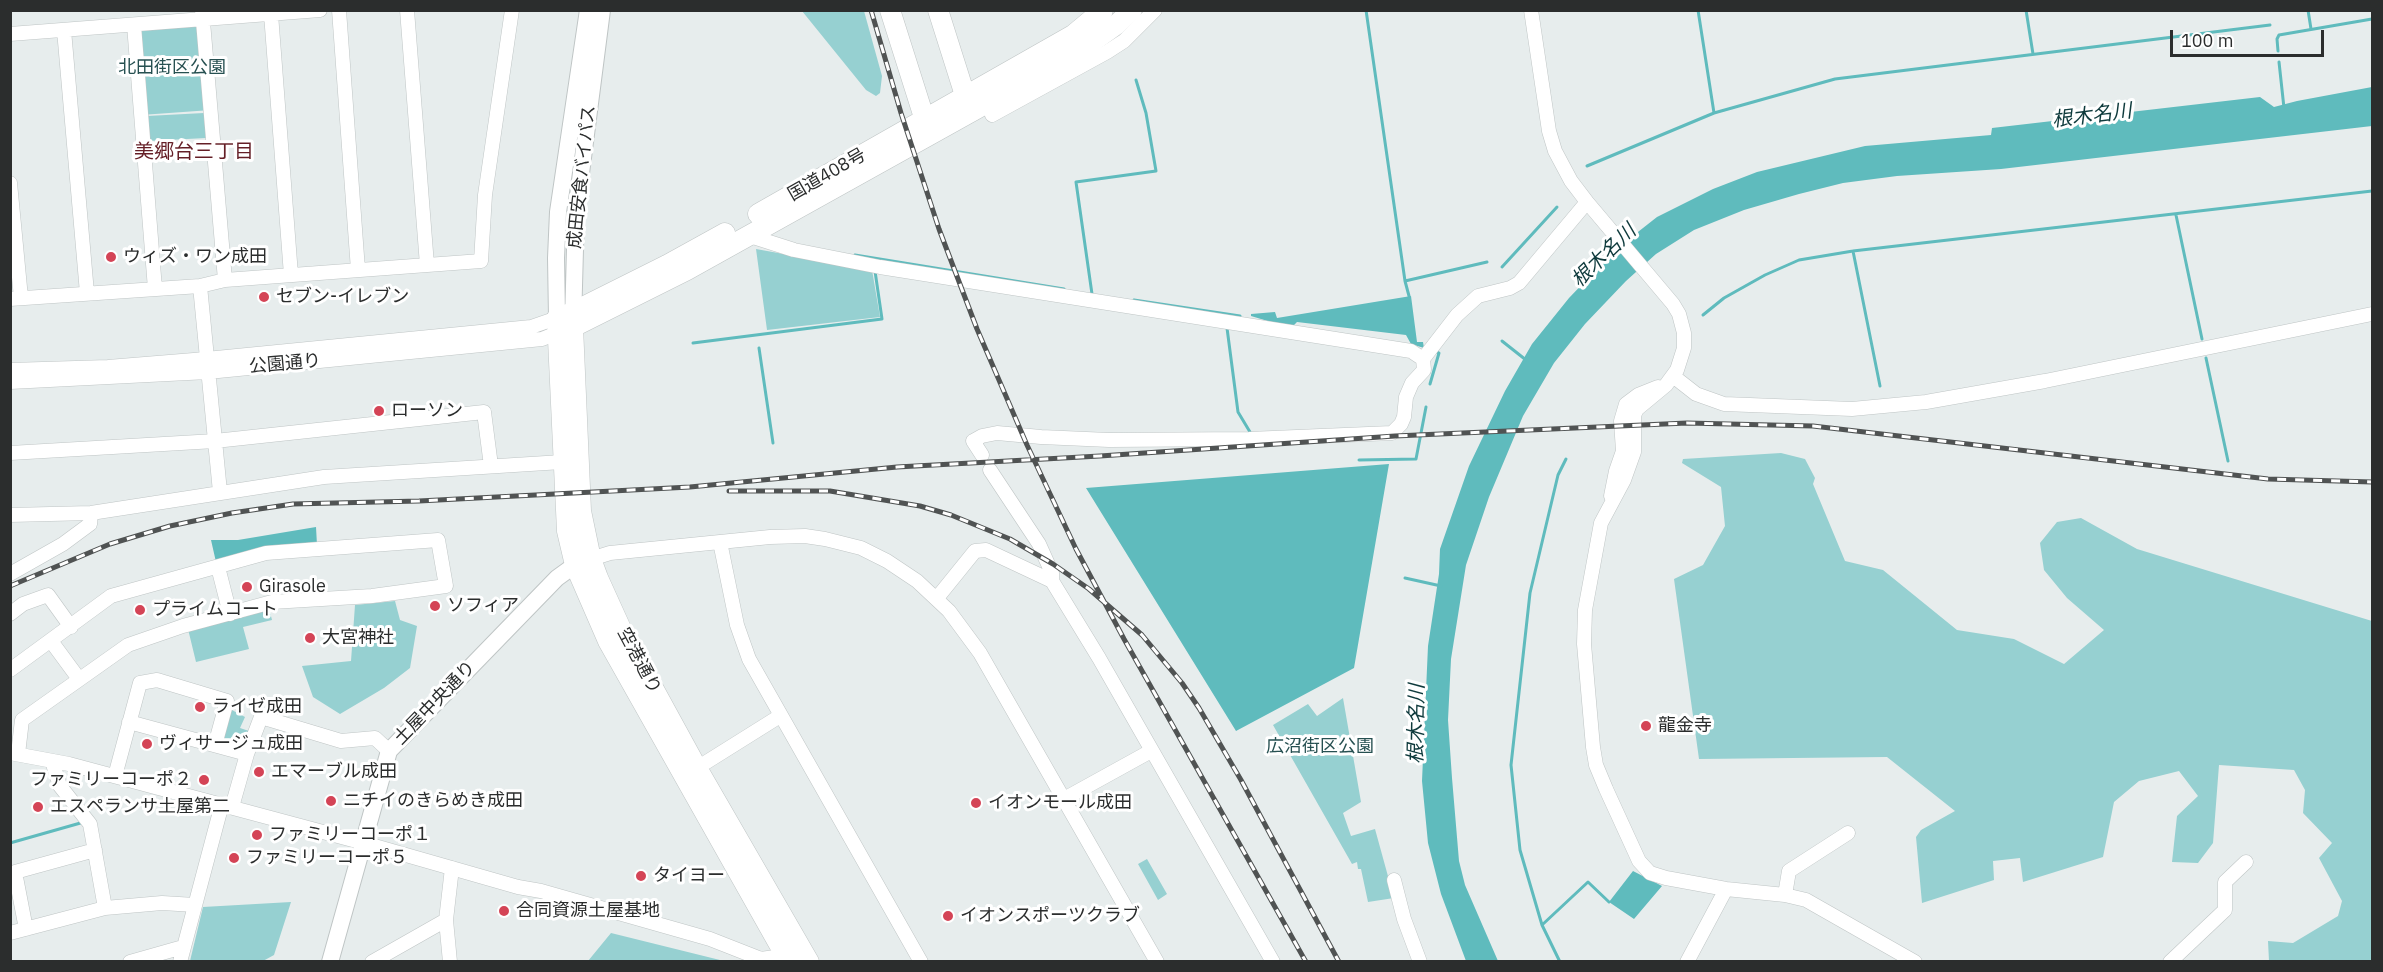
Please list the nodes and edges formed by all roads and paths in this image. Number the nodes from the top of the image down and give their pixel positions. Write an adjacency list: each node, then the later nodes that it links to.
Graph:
1 (320, 10): 13 (street)
2 (339, 10): 25 (street)
3 (407, 10): 24 (street)
4 (512, 10): 24 (street)
5 (588, 10): 33 (main road, 成田安食バイパス)
6 (602, 10): 33 (main road, 成田安食バイパス)
7 (890, 10): 20 (highway)
8 (938, 10): 18 (highway)
9 (1103, 10): 18 (highway, 国道408号)
10 (1132, 10): 18 (highway, 国道408号)
11 (1155, 10): 19 (street)
12 (1531, 10): 22 (street)
13 (271, 14): 14 (street); 26 (street)
14 (203, 15): 15 (street); 27 (street)
15 (134, 25): 16 (street); 29 (street)
16 (64, 30): 17 (street); 30 (street)
17 (10, 34)
18 (968, 105): 20 (highway, 国道408号)
19 (992, 115)
20 (927, 128): 23 (highway, 国道408号); 33 (highway, 国道408号)
21 (10, 183): 31 (street)
22 (1587, 202): 34 (street); 37 (street)
23 (747, 235): 33 (highway, 国道408号); 34 (street)
24 (427, 265): 25 (street)
25 (358, 270): 26 (street)
26 (291, 275): 27 (street)
27 (225, 280): 28 (street)
28 (200, 286): 29 (street); 35 (street)
29 (154, 289): 30 (street)
30 (87, 293): 31 (street)
31 (16, 298)
32 (2373, 314): 37 (street)
33 (565, 323): 35 (street, 公園通り); 42 (highway, 空港通り); 49 (highway, 空港通り)
34 (1429, 351): 41 (street)
35 (207, 366): 36 (street, 公園通り); 38 (street, 公園通り); 39 (street)
36 (10, 370)
37 (1669, 380): 78 (street)
38 (10, 382)
39 (215, 441): 40 (street); 43 (street); 45 (street)
40 (10, 453)
41 (982, 455)
42 (562, 462): 43 (street); 49 (highway, 空港通り)
43 (491, 466): 45 (street)
44 (990, 470): 52 (street)
45 (220, 492): 46 (street)
46 (92, 513): 47 (street); 51 (street)
47 (10, 515)
48 (720, 542): 49 (street); 53 (street); 60 (street)
49 (583, 562): 63 (main road, 土屋中央通り); 68 (highway, 空港通り); 86 (highway, 空港通り)
50 (218, 567): 55 (street); 55 (street); 56 (street)
51 (10, 574)
52 (1052, 581): 53 (street); 64 (street)
53 (937, 598): 70 (street)
54 (10, 614): 56 (street)
55 (230, 614): 59 (street)
56 (71, 627): 57 (street)
57 (51, 641): 58 (street); 59 (street)
58 (10, 669)
59 (79, 679): 65 (street)
60 (780, 716): 68 (street); 92 (street)
61 (129, 722): 62 (street); 62 (street); 69 (street)
62 (215, 744): 66 (street)
63 (389, 751): 66 (street); 73 (main road, 土屋中央通り)
64 (1151, 751): 70 (street); 94 (street)
65 (14, 754): 67 (street)
66 (247, 754): 71 (street)
67 (51, 761): 69 (street); 74 (street)
68 (698, 768): 86 (highway, 空港通り)
69 (115, 776): 71 (street)
70 (1064, 799): 93 (street)
71 (227, 806): 73 (street); 80 (street)
72 (1848, 833): 79 (street)
73 (364, 843): 76 (street); 89 (main road, 土屋中央通り)
74 (95, 850): 81 (street); 83 (street)
75 (2246, 862): 98 (street)
76 (452, 868): 82 (street); 86 (street)
77 (1394, 880): 95 (street)
78 (1726, 889): 79 (street); 96 (street)
79 (1785, 896): 97 (street)
80 (195, 905): 81 (street); 85 (street)
81 (105, 908): 83 (street)
82 (446, 920): 90 (street); 91 (street)
83 (26, 929): 84 (street)
84 (10, 933)
85 (183, 947): 87 (street); 88 (street)
86 (795, 955)
87 (130, 962)
88 (180, 962)
89 (330, 962)
90 (372, 962)
91 (450, 962)
92 (921, 962)
93 (1157, 962)
94 (1274, 962)
95 (1420, 962)
96 (1687, 962)
97 (1915, 962)
98 (2170, 962)

